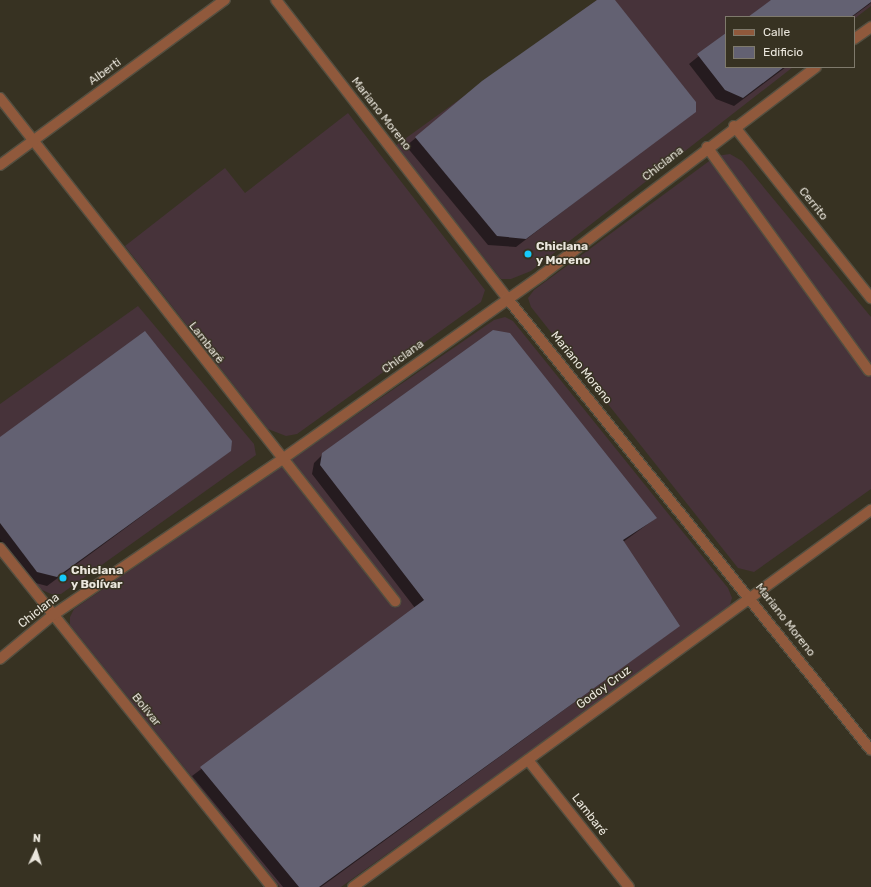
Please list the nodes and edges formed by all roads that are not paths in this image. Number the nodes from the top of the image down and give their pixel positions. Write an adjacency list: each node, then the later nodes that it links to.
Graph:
1 (225, 0): 8 (street, Alberti)
2 (276, 0): 11 (street, Mariano Moreno)
3 (871, 27): 4 (street)
4 (855, 38)
5 (815, 68): 7 (street, Chiclana)
6 (0, 98): 8 (street, Lambaré)
7 (734, 126): 9 (street, Chiclana); 12 (street, Cerrito)
8 (33, 141): 10 (street, Alberti); 14 (street, Lambaré)
9 (707, 147): 11 (street, Chiclana); 13 (street)
10 (0, 165)
11 (508, 298): 14 (street, Chiclana); 17 (street, Mariano Moreno)
12 (871, 298)
13 (869, 371)
14 (281, 460): 18 (street, Lambaré); 19 (street, Chiclana)
15 (871, 510): 17 (street, Godoy Cruz)
16 (0, 548): 19 (street, Bolívar)
17 (751, 598): 21 (street, Mariano Moreno); 22 (street, Godoy Cruz)
18 (394, 601)
19 (53, 616): 20 (street, Chiclana); 23 (street, Bolívar)
20 (0, 659)
21 (871, 750)
22 (528, 760): 24 (street, Godoy Cruz); 25 (street, Lambaré)
23 (272, 887)
24 (353, 887)
25 (629, 887)

